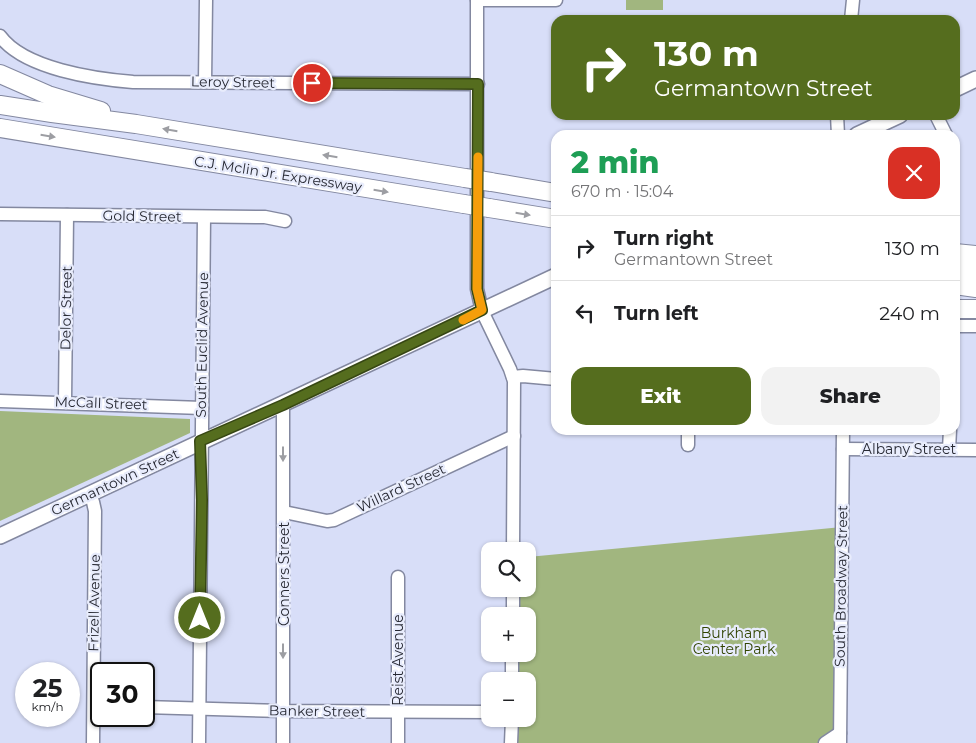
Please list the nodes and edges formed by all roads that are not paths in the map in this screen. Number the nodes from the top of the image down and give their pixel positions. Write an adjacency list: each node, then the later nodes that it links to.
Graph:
1 (206, 0): 9 (street)
2 (477, 0): 3 (street); 10 (street)
3 (556, 0)
4 (854, 0): 5 (street)
5 (852, 15)
6 (0, 36): 9 (street, Leroy Street)
7 (0, 74): 14 (highway)
8 (976, 79): 11 (main road)
9 (205, 82): 10 (street, Leroy Street)
10 (478, 84): 33 (street)
11 (960, 87)
12 (0, 105): 14 (highway, C.J. Mclin Jr. Expressway)
13 (889, 120): 16 (main road)
14 (136, 124): 17 (highway, C.J. Mclin Jr. Expressway, one-way to 14, bridge)
15 (0, 128): 21 (highway, C.J. Mclin Jr. Expressway, one-way to 21, bridge)
16 (868, 130)
17 (551, 192)
18 (0, 214): 19 (street, Gold Street)
19 (67, 215): 20 (street, Gold Street); 40 (street, Delor Street)
20 (204, 217): 22 (street, Gold Street); 42 (street, South Euclid Avenue)
21 (551, 218)
22 (284, 221)
23 (960, 245): 24 (highway)
24 (976, 245)
25 (960, 253): 26 (highway)
26 (976, 255)
27 (960, 269): 28 (highway)
28 (976, 271)
29 (551, 278): 33 (main road, Germantown Street)
30 (960, 286): 31 (highway)
31 (976, 288)
32 (976, 309): 34 (highway)
33 (482, 310): 37 (street); 41 (main road, Germantown Street)
34 (960, 310)
35 (960, 326): 36 (street)
36 (976, 326)
37 (513, 377): 38 (street); 46 (street)
38 (551, 379)
39 (0, 400): 40 (street, McCall Street)
40 (65, 402): 42 (street, McCall Street)
41 (283, 405): 47 (main road, Germantown Street); 53 (street, Conners Street, one-way to 53)
42 (202, 408): 47 (street, South Euclid Avenue)
43 (688, 435): 48 (street)
44 (843, 435): 49 (street, South Broadway Street)
45 (950, 435): 50 (street)
46 (514, 436): 53 (street, Willard Street); 55 (street)
47 (200, 441): 52 (main road, Germantown Street); 59 (street, South Euclid Avenue)
48 (688, 445)
49 (843, 449): 50 (street, Albany Street); 65 (street, South Broadway Street)
50 (949, 449): 51 (street, Albany Street)
51 (976, 450)
52 (90, 494): 54 (main road, Germantown Street); 57 (street, Frizell Avenue)
53 (284, 512): 60 (street, Conners Street, one-way to 60)
54 (0, 536)
55 (513, 542)
56 (398, 577): 61 (street, Reist Avenue)
57 (96, 662)
58 (155, 707): 59 (street, Banker Street)
59 (200, 709): 60 (street, Banker Street); 67 (street, South Euclid Avenue)
60 (283, 711): 61 (street, Banker Street); 68 (street, Conners Street)
61 (398, 712): 62 (street, Banker Street); 69 (street, Reist Avenue)
62 (481, 712)
63 (95, 727): 66 (street, Frizell Avenue)
64 (512, 727): 70 (street)
65 (840, 738): 71 (street)
66 (93, 743)
67 (199, 743)
68 (283, 743)
69 (398, 743)
70 (512, 743)
71 (825, 743)

